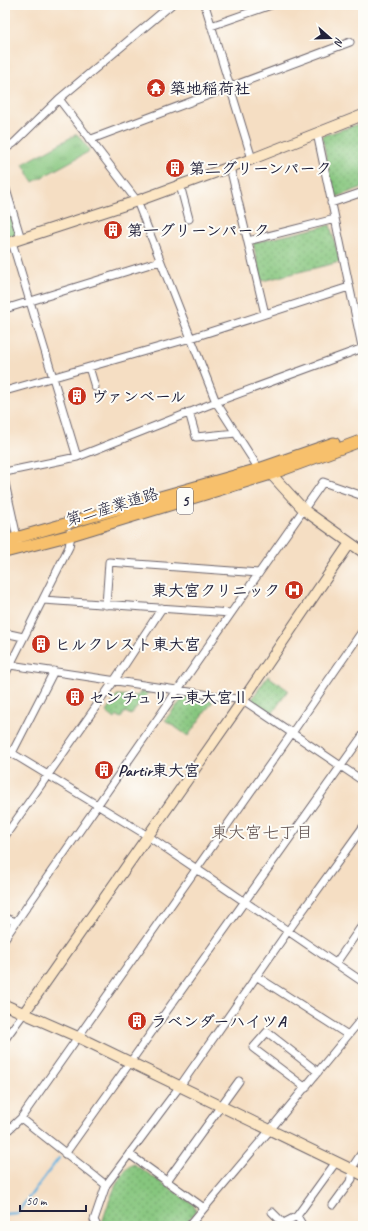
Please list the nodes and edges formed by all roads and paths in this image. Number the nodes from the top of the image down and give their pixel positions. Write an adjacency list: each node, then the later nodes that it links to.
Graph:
1 (171, 5): 7 (street)
2 (205, 5): 4 (street)
3 (271, 5): 4 (street)
4 (211, 26): 6 (street)
5 (350, 42): 6 (street)
6 (230, 86): 10 (street); 12 (street)
7 (59, 99): 10 (street); 11 (street)
8 (363, 115): 9 (street)
9 (316, 133): 12 (street); 18 (street)
10 (89, 140): 17 (street)
11 (5, 149)
12 (252, 159): 13 (street)
13 (230, 167): 15 (street); 21 (street)
14 (5, 186): 22 (street)
15 (180, 186): 17 (street); 19 (street)
16 (363, 192): 18 (street)
17 (137, 201): 22 (street); 23 (street)
18 (331, 204): 20 (street)
19 (189, 219)
20 (335, 219): 21 (street); 24 (street)
21 (248, 241): 27 (street)
22 (13, 242): 25 (street)
23 (160, 261): 25 (street); 28 (street)
24 (349, 287): 27 (street); 29 (street)
25 (30, 301): 26 (street); 31 (street)
26 (5, 309)
27 (265, 314): 28 (street)
28 (191, 338): 30 (street); 34 (street)
29 (363, 349): 34 (street)
30 (89, 367): 31 (street); 32 (street)
31 (52, 378): 33 (street); 39 (street)
32 (95, 387)
33 (5, 391)
34 (216, 402): 35 (street); 37 (street)
35 (189, 412): 37 (street); 39 (street)
36 (363, 432): 40 (main road, 第二産業道路 / 5)
37 (236, 433): 40 (street)
38 (363, 440): 42 (main road, 第二産業道路 / 5)
39 (77, 457): 41 (street)
40 (259, 469): 42 (street); 46 (main road, 第二産業道路 / 5)
41 (5, 472)
42 (271, 474): 45 (street); 47 (main road, 第二産業道路 / 5)
43 (5, 483): 50 (street)
44 (363, 496): 45 (street)
45 (304, 510): 49 (street); 53 (street)
46 (68, 524): 47 (street); 50 (main road, 第二産業道路 / 5)
47 (72, 535): 50 (main road, 第二産業道路 / 5); 54 (street)
48 (5, 541): 50 (main road, 第二産業道路 / 5)
49 (350, 543): 52 (street); 66 (street)
50 (18, 544): 51 (main road, 第二産業道路 / 5)
51 (5, 552)
52 (363, 552)
53 (259, 573): 55 (street); 57 (street)
54 (43, 600): 55 (street); 60 (street)
55 (106, 604): 56 (street)
56 (162, 608): 57 (street); 64 (street)
57 (231, 613): 65 (street)
58 (363, 630): 67 (street)
59 (5, 633): 60 (street)
60 (23, 637): 61 (street)
61 (10, 665): 62 (street); 63 (street)
62 (54, 671): 64 (street); 70 (street)
63 (5, 675)
64 (114, 680): 65 (street); 72 (street)
65 (178, 690): 66 (street); 74 (street)
66 (243, 700): 67 (street); 77 (street)
67 (292, 733): 71 (street); 78 (street)
68 (363, 735): 71 (street)
69 (5, 749): 70 (street)
70 (12, 753): 72 (street)
71 (341, 766): 73 (street); 79 (street)
72 (48, 775): 74 (street); 76 (street)
73 (363, 781)
74 (98, 805): 77 (street); 81 (street)
75 (363, 827): 83 (street)
76 (5, 836)
77 (148, 836): 78 (street); 89 (street)
78 (196, 869): 79 (street); 92 (street)
79 (245, 901): 83 (street); 94 (street)
80 (5, 918): 81 (street)
81 (16, 922): 84 (street)
82 (363, 924): 85 (street)
83 (288, 931): 85 (street); 86 (street)
84 (5, 938)
85 (336, 963): 87 (street)
86 (256, 976): 91 (street); 97 (street)
87 (363, 982)
88 (5, 1005): 89 (street)
89 (24, 1013): 92 (street); 93 (street)
90 (363, 1017): 91 (street)
91 (348, 1035): 95 (street)
92 (78, 1037): 94 (street); 100 (street)
93 (5, 1039)
94 (130, 1062): 97 (street); 104 (street)
95 (318, 1072): 98 (street); 98 (street)
96 (239, 1081): 99 (street)
97 (180, 1086): 99 (street); 105 (street)
98 (306, 1088): 101 (street)
99 (222, 1107): 101 (street); 109 (street)
100 (21, 1118): 102 (street); 104 (street)
101 (270, 1130): 106 (street); 112 (street)
102 (5, 1133)
103 (363, 1151): 107 (street)
104 (65, 1154): 110 (street)
105 (129, 1154): 109 (street); 110 (street)
106 (336, 1162): 107 (street); 114 (street)
107 (351, 1169): 108 (street); 111 (street)
108 (363, 1174)
109 (166, 1182): 112 (street)
110 (106, 1185): 116 (street)
111 (333, 1205)
112 (204, 1208): 117 (street)
113 (272, 1212): 115 (street)
114 (297, 1216): 115 (street); 118 (street)
115 (281, 1225)
116 (97, 1226)
117 (189, 1226)
118 (303, 1226)

